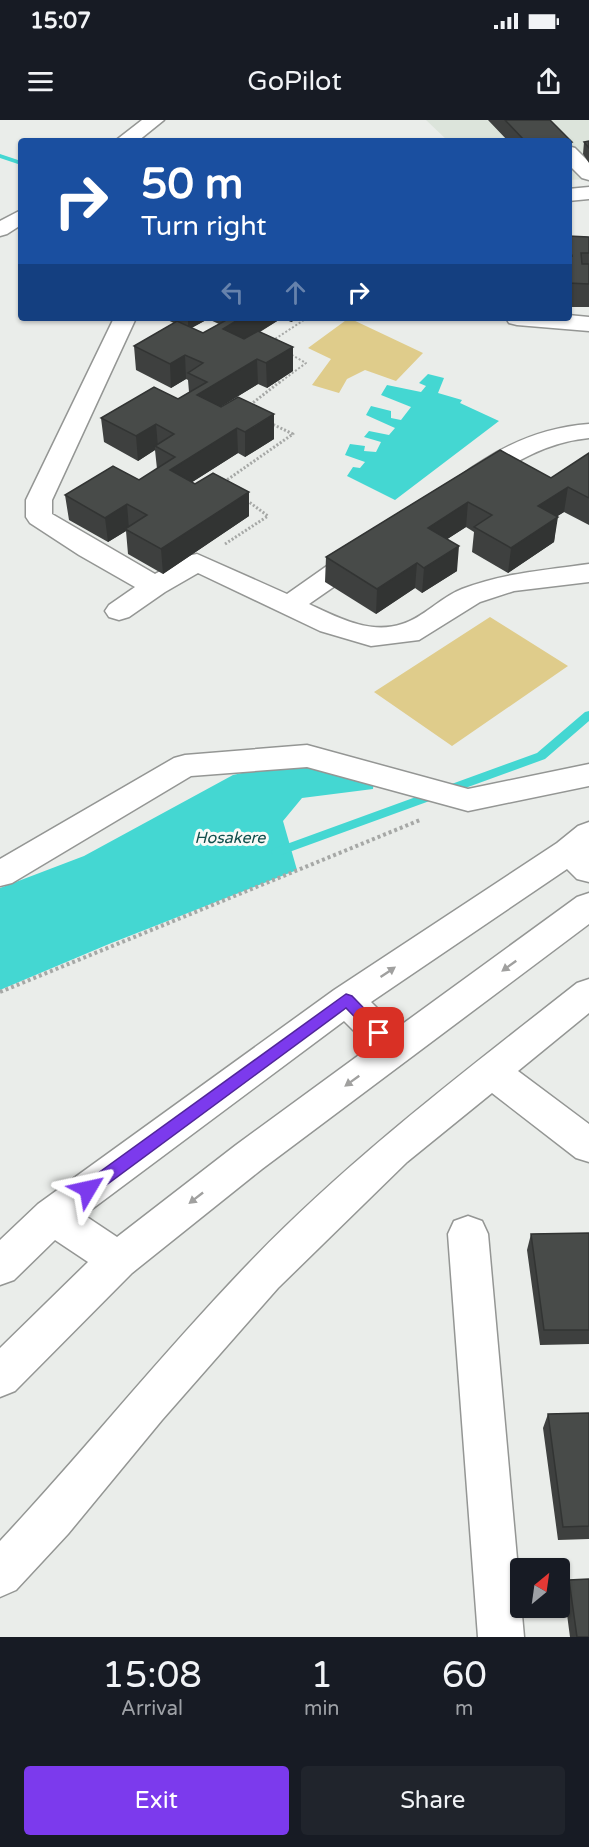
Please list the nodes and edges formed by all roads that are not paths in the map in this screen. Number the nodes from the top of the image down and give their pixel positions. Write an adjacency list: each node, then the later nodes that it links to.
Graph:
1 (154, 120): 2 (street)
2 (129, 138)
3 (572, 156): 4 (street)
4 (589, 174)
5 (589, 193): 6 (street)
6 (572, 195)
7 (589, 211): 8 (street)
8 (572, 212)
9 (18, 218): 10 (street)
10 (0, 230)
11 (124, 321): 18 (street)
12 (554, 321): 13 (street)
13 (589, 324)
14 (589, 431): 15 (street)
15 (455, 492)
16 (376, 545): 19 (street)
17 (589, 573): 19 (street)
18 (155, 586): 19 (street); 20 (street)
19 (289, 605)
20 (119, 611)
21 (589, 776): 23 (street)
22 (582, 852): 26 (street, one-way to 22)
23 (0, 874)
24 (589, 906): 27 (street, one-way to 27)
25 (589, 993): 28 (street)
26 (346, 1000): 27 (street); 30 (street)
27 (396, 1050): 32 (street, one-way to 32)
28 (491, 1071): 29 (street); 35 (street)
29 (589, 1146)
30 (52, 1216): 32 (street); 33 (street)
31 (468, 1234): 36 (street)
32 (117, 1260): 34 (street)
33 (0, 1267)
34 (0, 1377)
35 (0, 1574)
36 (501, 1637)

